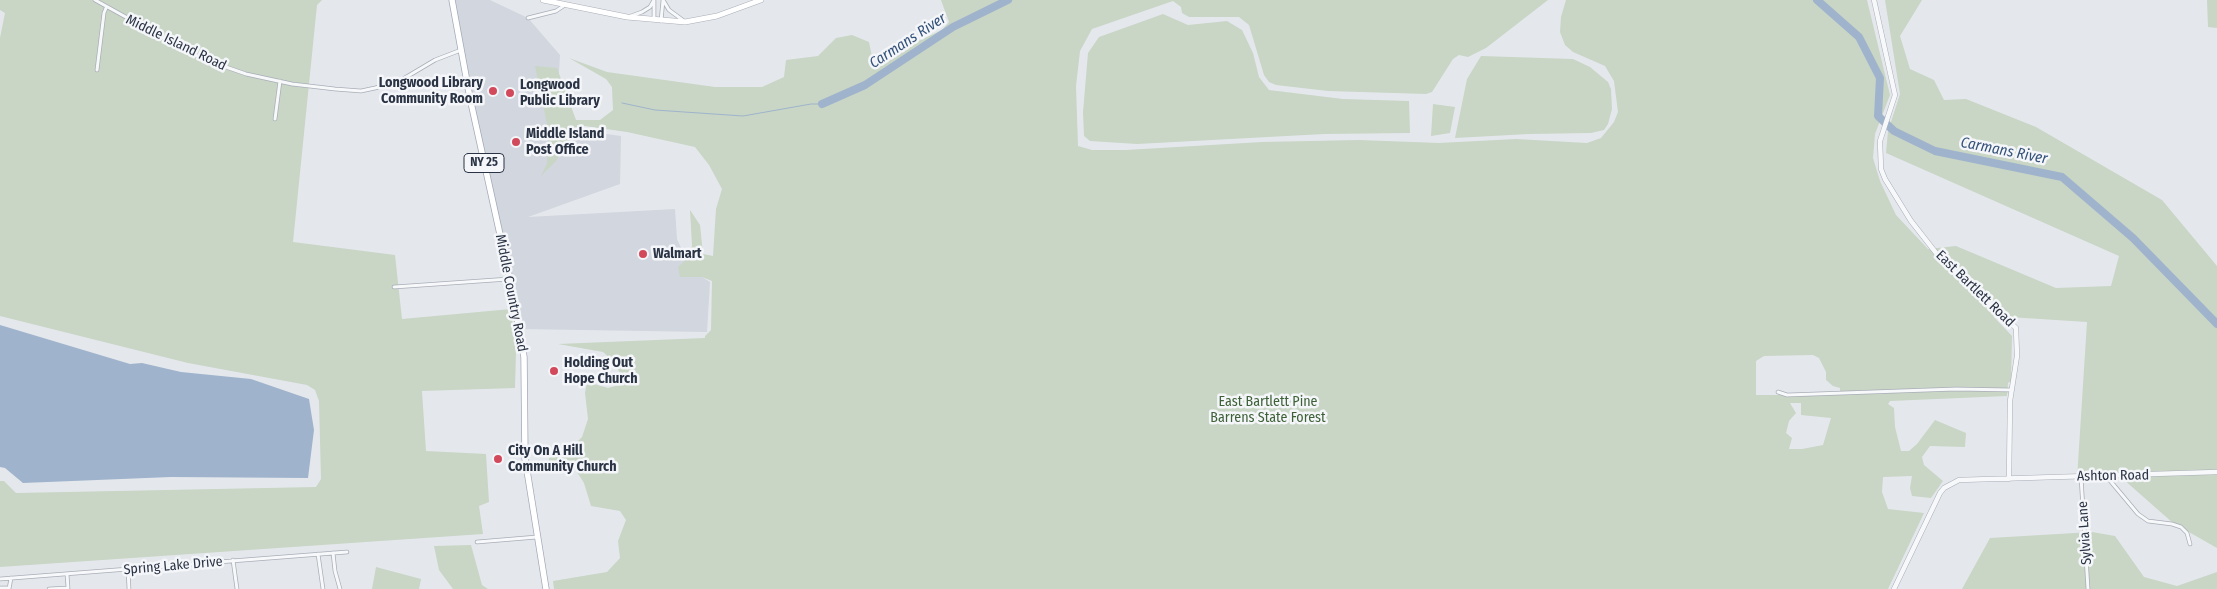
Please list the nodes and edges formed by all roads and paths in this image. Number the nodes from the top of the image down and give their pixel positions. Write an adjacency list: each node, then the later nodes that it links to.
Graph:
1 (95, 0): 9 (street, Middle Island Road)
2 (452, 0): 15 (main road, Middle Country Road / NY 25)
3 (543, 0): 8 (main road)
4 (654, 0): 10 (street); 12 (street)
5 (663, 0): 13 (street); 14 (street)
6 (761, 0): 14 (main road)
7 (1874, 0): 21 (street, East Bartlett Road)
8 (565, 5): 10 (main road); 11 (street)
9 (106, 8): 16 (street); 17 (street, Middle Island Road)
10 (627, 17): 12 (main road)
11 (528, 18)
12 (654, 21): 13 (main road)
13 (661, 22): 14 (main road)
14 (687, 22)
15 (461, 50): 17 (street, Middle Island Road); 19 (main road, Middle Country Road / NY 25)
16 (97, 70)
17 (280, 81): 18 (street)
18 (275, 119)
19 (510, 279): 20 (street); 27 (main road, Middle Country Road / NY 25)
20 (394, 288)
21 (2012, 390): 22 (street); 26 (street, East Bartlett Road)
22 (1778, 392)
23 (2217, 472): 25 (street, Ashton Road)
24 (2081, 477): 25 (street, Ashton Road); 26 (street, Ashton Road); 47 (street, Sylvia Lane)
25 (2107, 477): 29 (street)
26 (2009, 479): 46 (street)
27 (537, 537): 28 (street); 45 (main road, Middle Country Road / NY 25)
28 (477, 542)
29 (2190, 544)
30 (347, 552): 31 (street, Spring Lake Drive)
31 (333, 553): 32 (street, Spring Lake Drive); 44 (street)
32 (318, 554): 33 (street, Spring Lake Drive); 43 (street)
33 (233, 560): 34 (street, Spring Lake Drive); 42 (street)
34 (128, 570): 35 (street, Spring Lake Drive); 41 (street)
35 (67, 574): 36 (street, Spring Lake Drive); 40 (street)
36 (11, 578): 37 (street, Spring Lake Drive); 39 (street)
37 (0, 579)
38 (0, 588): 39 (street)
39 (9, 588)
40 (49, 589)
41 (129, 589)
42 (237, 589)
43 (323, 589)
44 (340, 589)
45 (546, 589)
46 (1894, 589)
47 (2088, 589)

